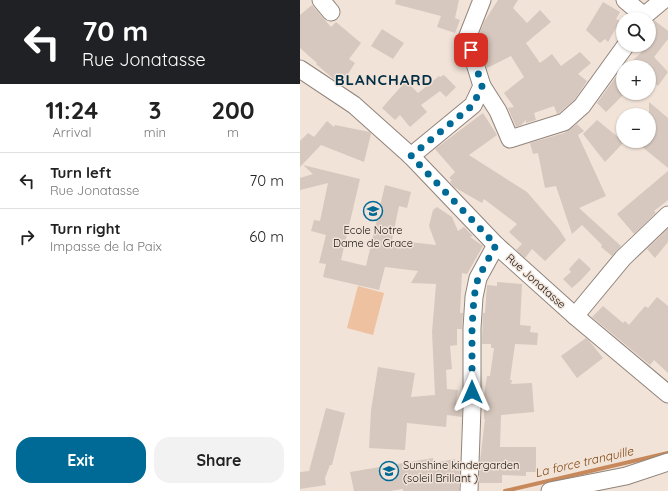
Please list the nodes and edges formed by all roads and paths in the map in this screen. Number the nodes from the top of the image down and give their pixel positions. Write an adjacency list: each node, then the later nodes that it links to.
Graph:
1 (482, 0): 8 (street)
2 (625, 0): 4 (street)
3 (662, 0): 5 (street)
4 (638, 12)
5 (650, 12)
6 (621, 52): 8 (street)
7 (300, 69): 9 (street, Rue Jonatasse)
8 (482, 86): 9 (street)
9 (411, 156): 11 (street, Rue Jonatasse)
10 (668, 215): 12 (street)
11 (496, 245): 12 (street, Rue Jonatasse); 16 (street)
12 (575, 316): 13 (street, Rue Jonatasse)
13 (668, 394)
14 (668, 462): 15 (street)
15 (625, 483): 17 (street)
16 (469, 491)
17 (550, 491)

